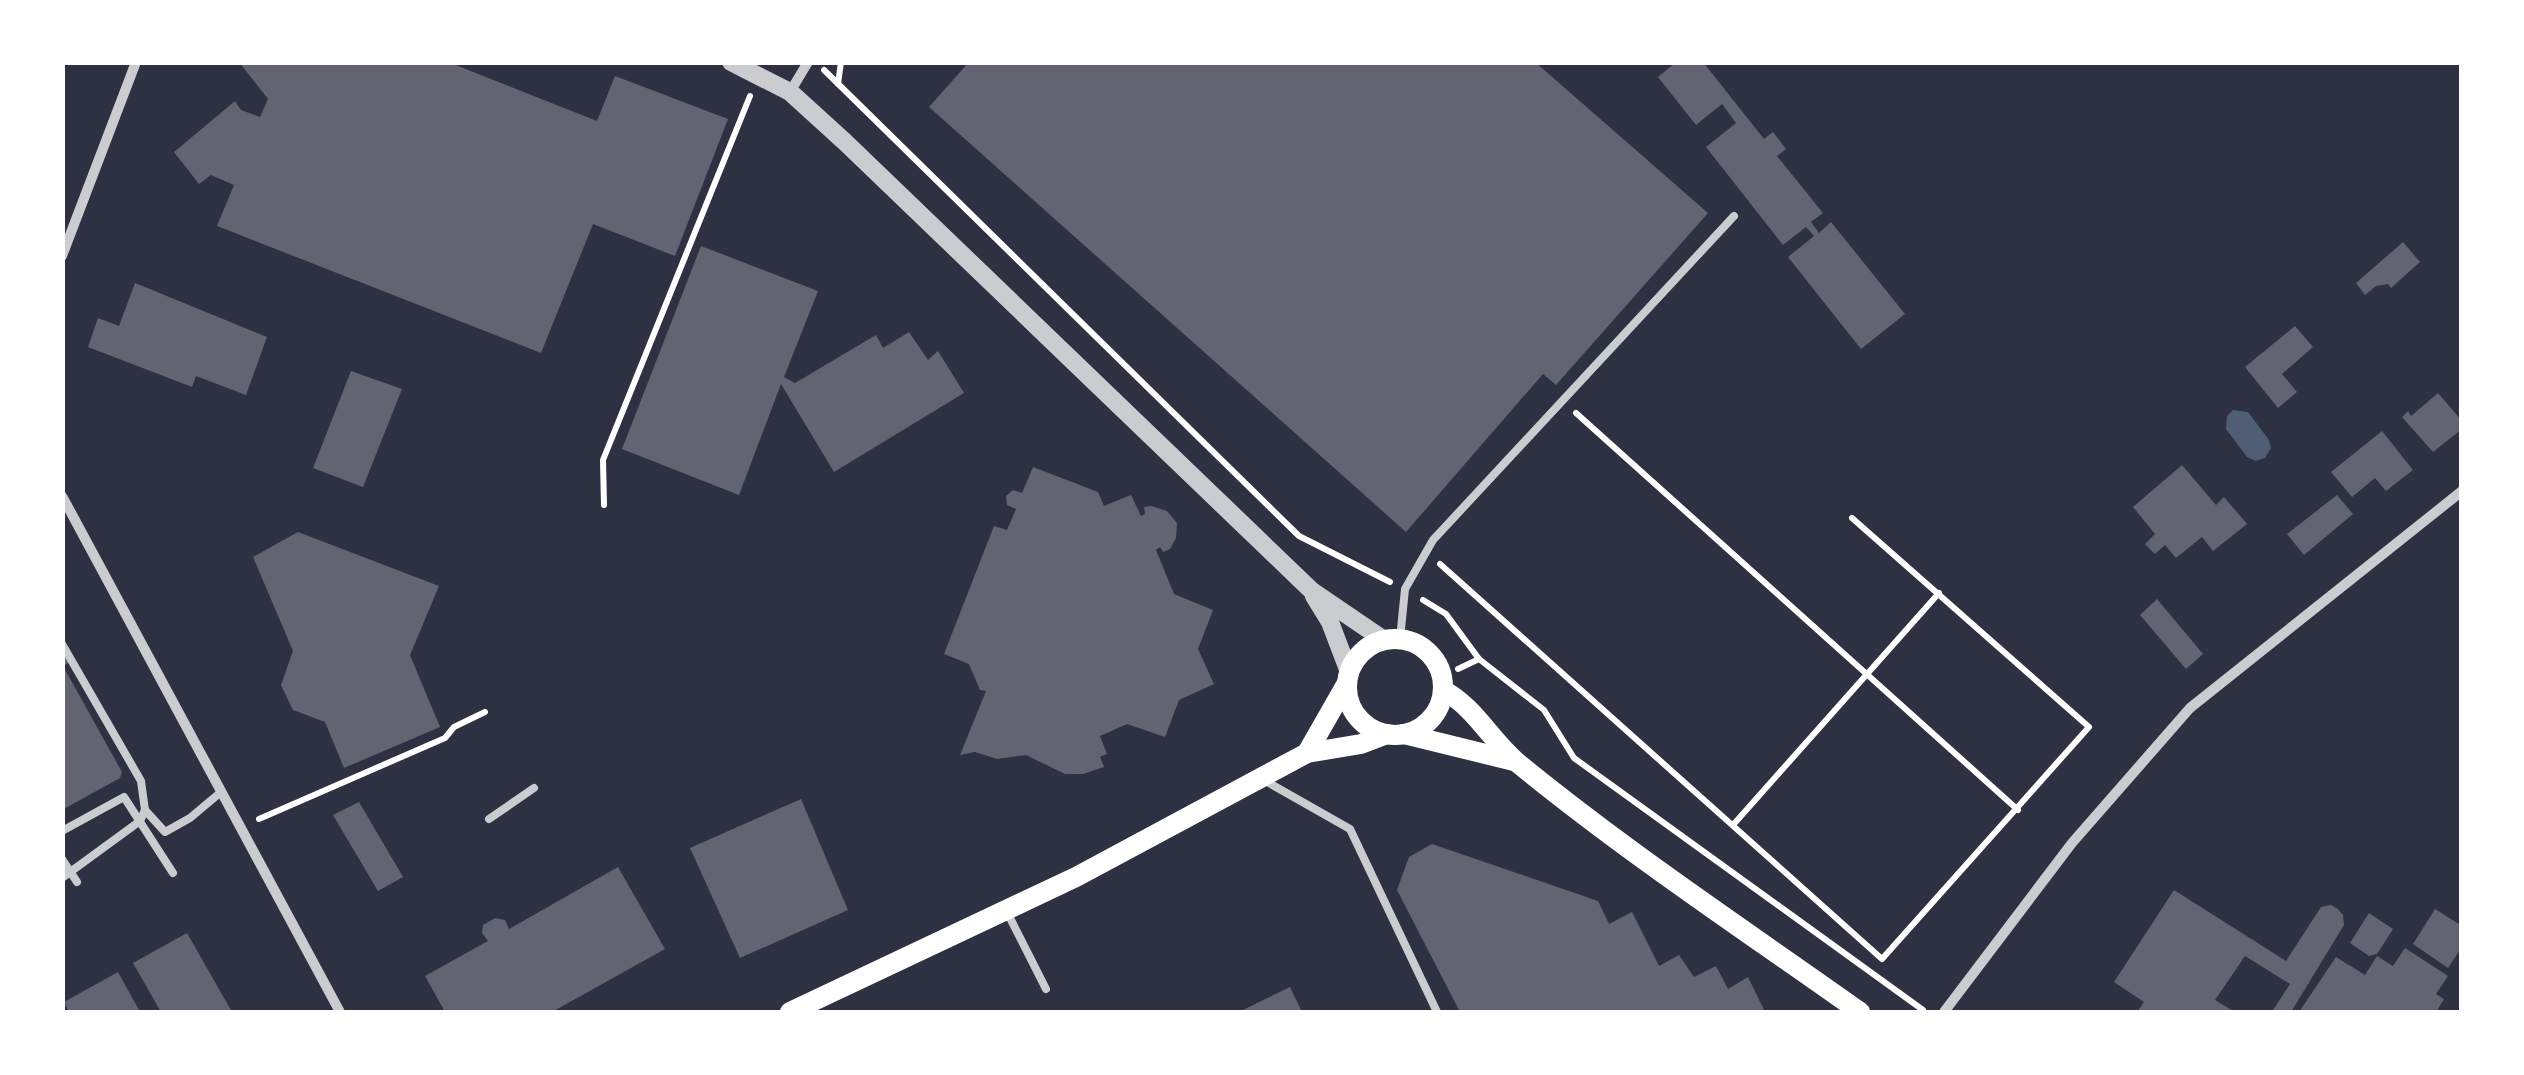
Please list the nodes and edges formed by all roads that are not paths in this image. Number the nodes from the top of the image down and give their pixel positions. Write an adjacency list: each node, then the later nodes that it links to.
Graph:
1 (136, 62): 6 (street)
2 (731, 62): 4 (street)
3 (808, 62): 4 (street)
4 (790, 92): 9 (street)
5 (1734, 216): 10 (lane)
6 (62, 256)
7 (2462, 491): 33 (street)
8 (62, 496): 19 (street)
9 (1312, 591): 10 (street); 12 (street)
10 (1392, 639): 12 (main road); 13 (main road)
11 (62, 644): 20 (lane)
12 (1348, 678): 14 (main road); 15 (main road)
13 (1443, 690): 14 (main road); 16 (main road)
14 (1396, 734): 15 (main road); 16 (main road)
15 (1306, 754): 17 (main road)
16 (1516, 762): 32 (main road)
17 (1258, 776): 27 (main road); 31 (lane)
18 (534, 788): 21 (lane)
19 (221, 792): 20 (lane); 29 (street)
20 (144, 810): 22 (lane)
21 (489, 819)
22 (140, 821): 23 (lane); 25 (lane); 26 (lane)
23 (62, 831)
24 (62, 859): 26 (lane)
25 (173, 873)
26 (70, 878)
27 (1006, 910): 28 (lane); 30 (main road)
28 (1046, 989)
29 (340, 1012)
30 (790, 1012)
31 (1437, 1012)
32 (1860, 1012)
33 (1944, 1012)

